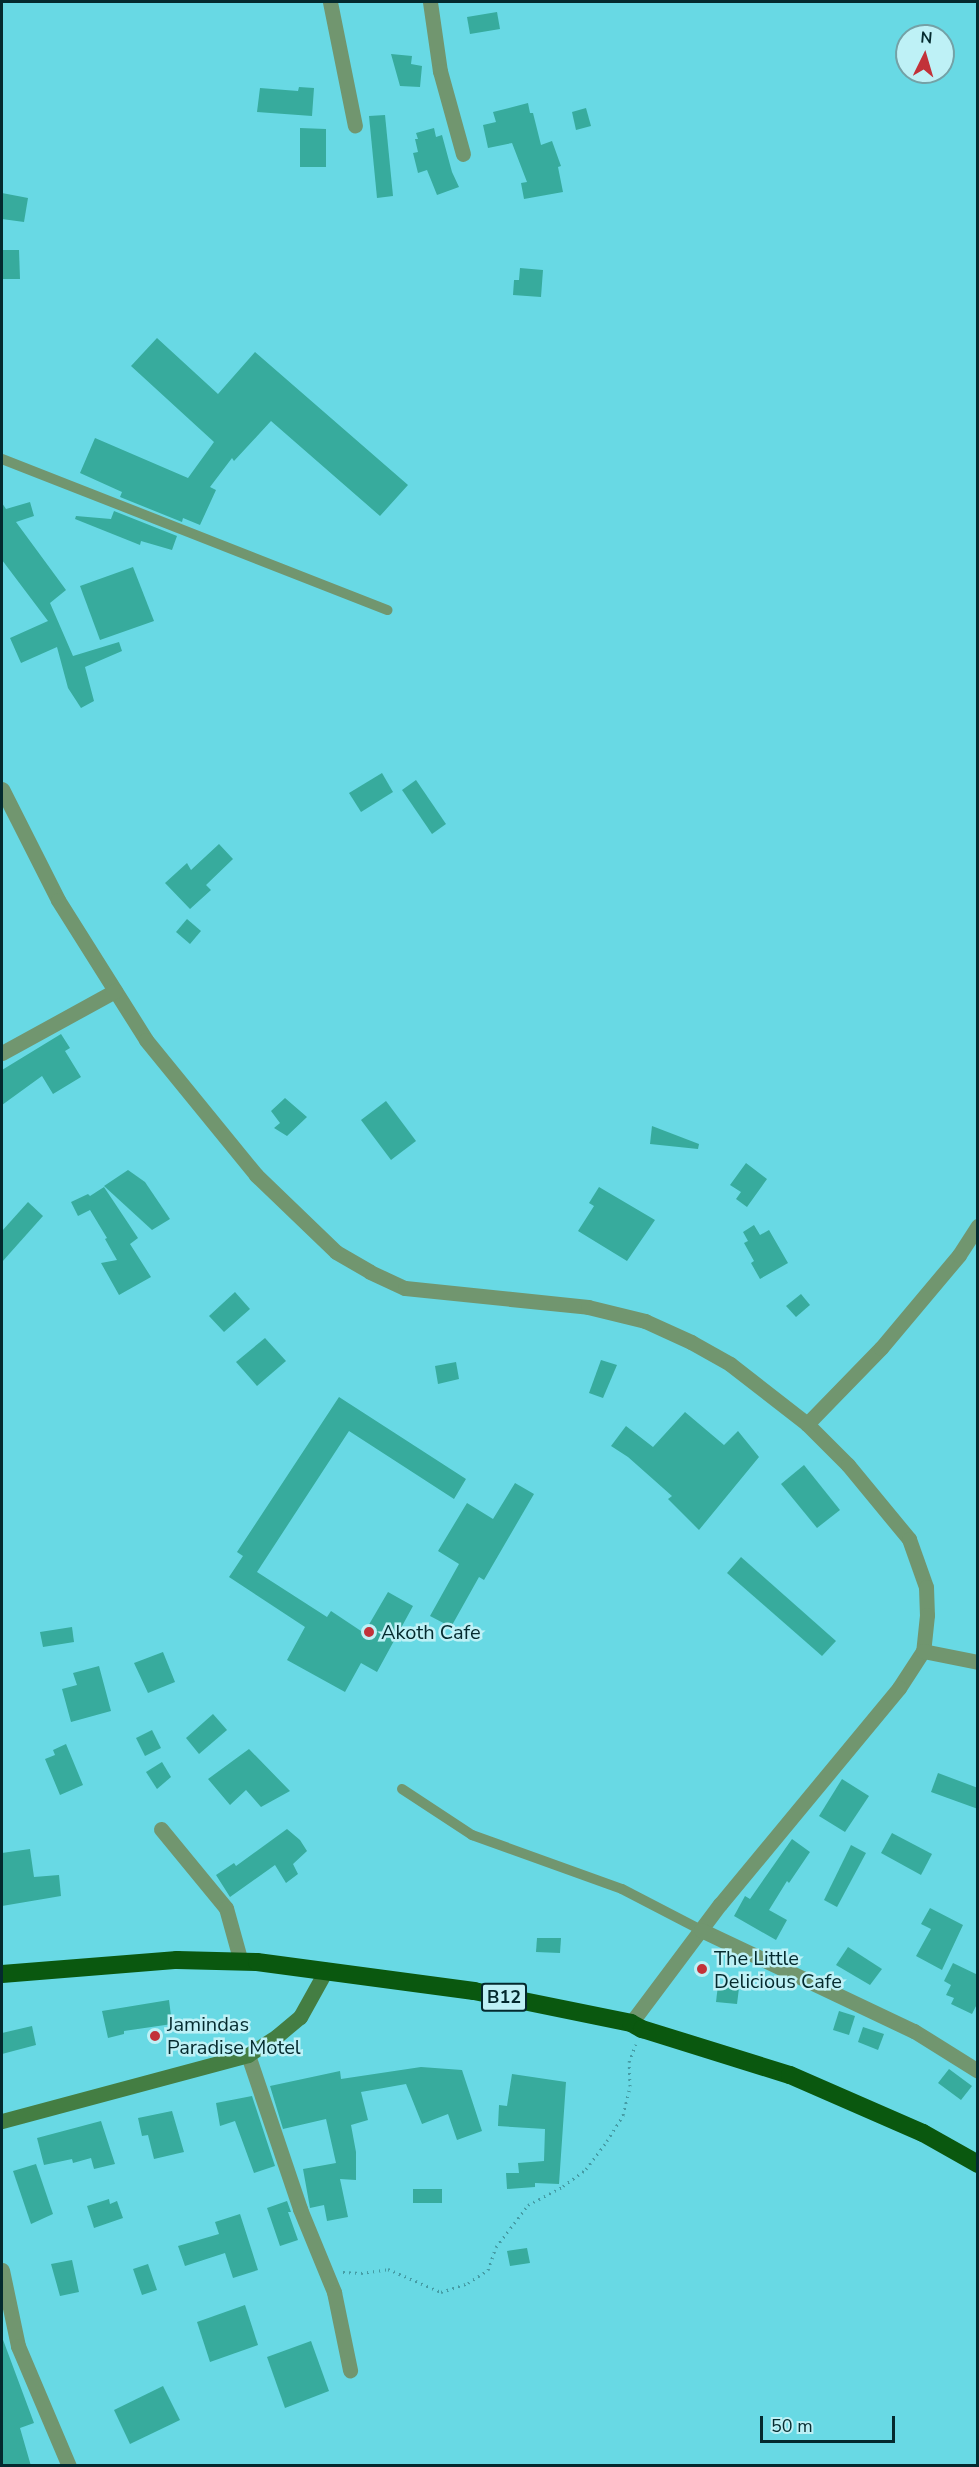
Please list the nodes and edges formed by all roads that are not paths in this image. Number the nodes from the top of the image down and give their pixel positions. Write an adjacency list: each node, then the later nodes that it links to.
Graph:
1 (330, 2): 3 (street)
2 (430, 2): 4 (street)
3 (355, 126)
4 (463, 154)
5 (2, 459): 6 (lane)
6 (387, 610)
7 (2, 789): 8 (street)
8 (116, 991): 9 (street); 11 (street)
9 (2, 1053)
10 (978, 1226): 11 (street)
11 (807, 1424): 12 (street)
12 (923, 1651): 13 (street); 16 (street)
13 (978, 1662)
14 (402, 1789): 16 (lane)
15 (161, 1829): 17 (street)
16 (701, 1930): 20 (street); 22 (street)
17 (241, 1962): 18 (highway, B12); 19 (highway, B12)
18 (326, 1970): 20 (highway, B12); 21 (street)
19 (2, 1974)
20 (637, 2026): 24 (highway, B12)
21 (248, 2055): 23 (street); 26 (street)
22 (978, 2071)
23 (2, 2121)
24 (978, 2164)
25 (2, 2270): 27 (street)
26 (350, 2370)
27 (69, 2466)

